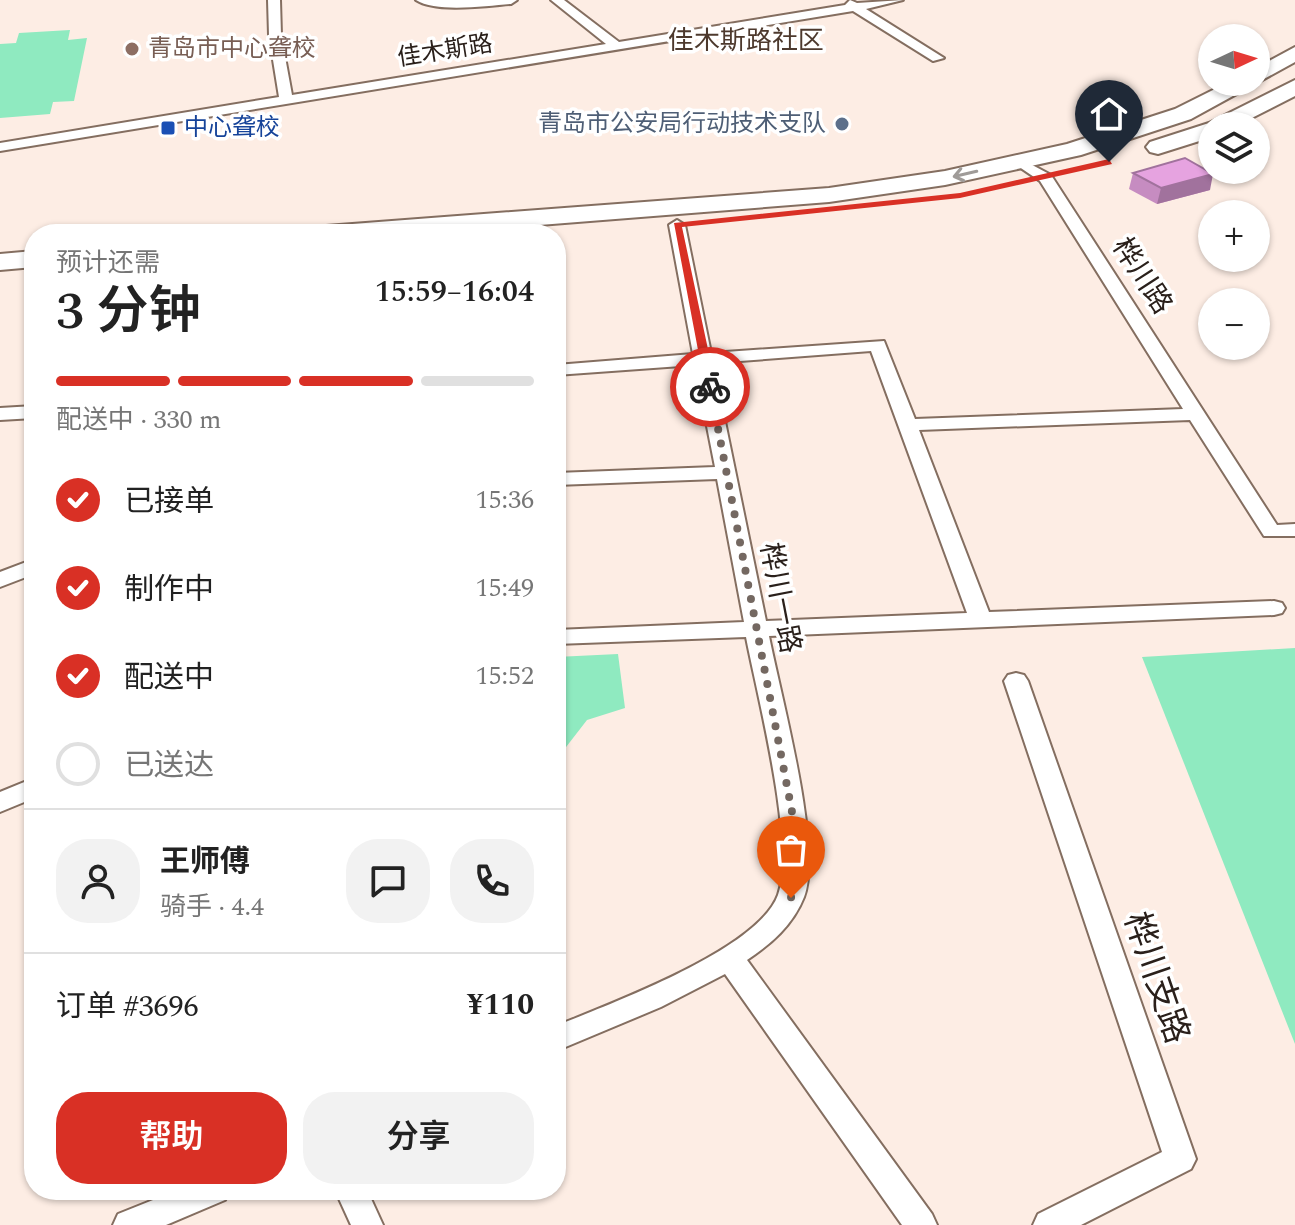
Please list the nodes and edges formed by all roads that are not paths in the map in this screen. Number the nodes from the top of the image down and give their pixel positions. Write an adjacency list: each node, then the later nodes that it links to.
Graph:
1 (274, 0): 13 (street)
2 (422, 0): 3 (street)
3 (511, 0)
4 (557, 0): 7 (street)
5 (897, 0): 6 (street, 佳木斯路)
6 (849, 3): 7 (street, 佳木斯路); 9 (street)
7 (616, 46): 13 (street, 佳木斯路)
8 (1295, 53): 10 (main road)
9 (938, 58)
10 (1270, 68)
11 (1295, 87): 14 (main road)
12 (1218, 96): 17 (main road)
13 (286, 100): 16 (street, 佳木斯路)
14 (1246, 112)
15 (1198, 133): 18 (main road)
16 (0, 147)
17 (1019, 162): 18 (street, 桦川路); 19 (main road, one-way to 19)
18 (1046, 178): 20 (main road); 30 (street, 桦川路)
19 (455, 224)
20 (677, 225): 21 (main road); 26 (street, 桦川一路)
21 (566, 233)
22 (24, 260): 23 (main road)
23 (0, 262)
24 (24, 278): 25 (main road)
25 (0, 280)
26 (705, 358): 27 (street); 31 (street); 32 (street, 桦川一路)
27 (566, 369)
28 (24, 413): 29 (street)
29 (0, 414)
30 (1197, 414): 31 (street); 34 (street, 桦川路)
31 (907, 425): 38 (street)
32 (726, 473): 33 (street); 39 (street, 桦川一路)
33 (566, 479)
34 (1295, 530)
35 (24, 570): 36 (street)
36 (0, 580)
37 (1274, 608): 38 (street)
38 (981, 620): 39 (street)
39 (755, 629): 40 (street); 44 (street, 桦川一路)
40 (566, 637)
41 (1016, 681): 51 (street, 桦川支路)
42 (24, 792): 43 (street)
43 (0, 803)
44 (731, 960): 45 (street, 桦川一路); 50 (street)
45 (566, 1034)
46 (190, 1200): 48 (street)
47 (356, 1200): 49 (street)
48 (129, 1225)
49 (367, 1225)
50 (921, 1225)
51 (1049, 1225)

